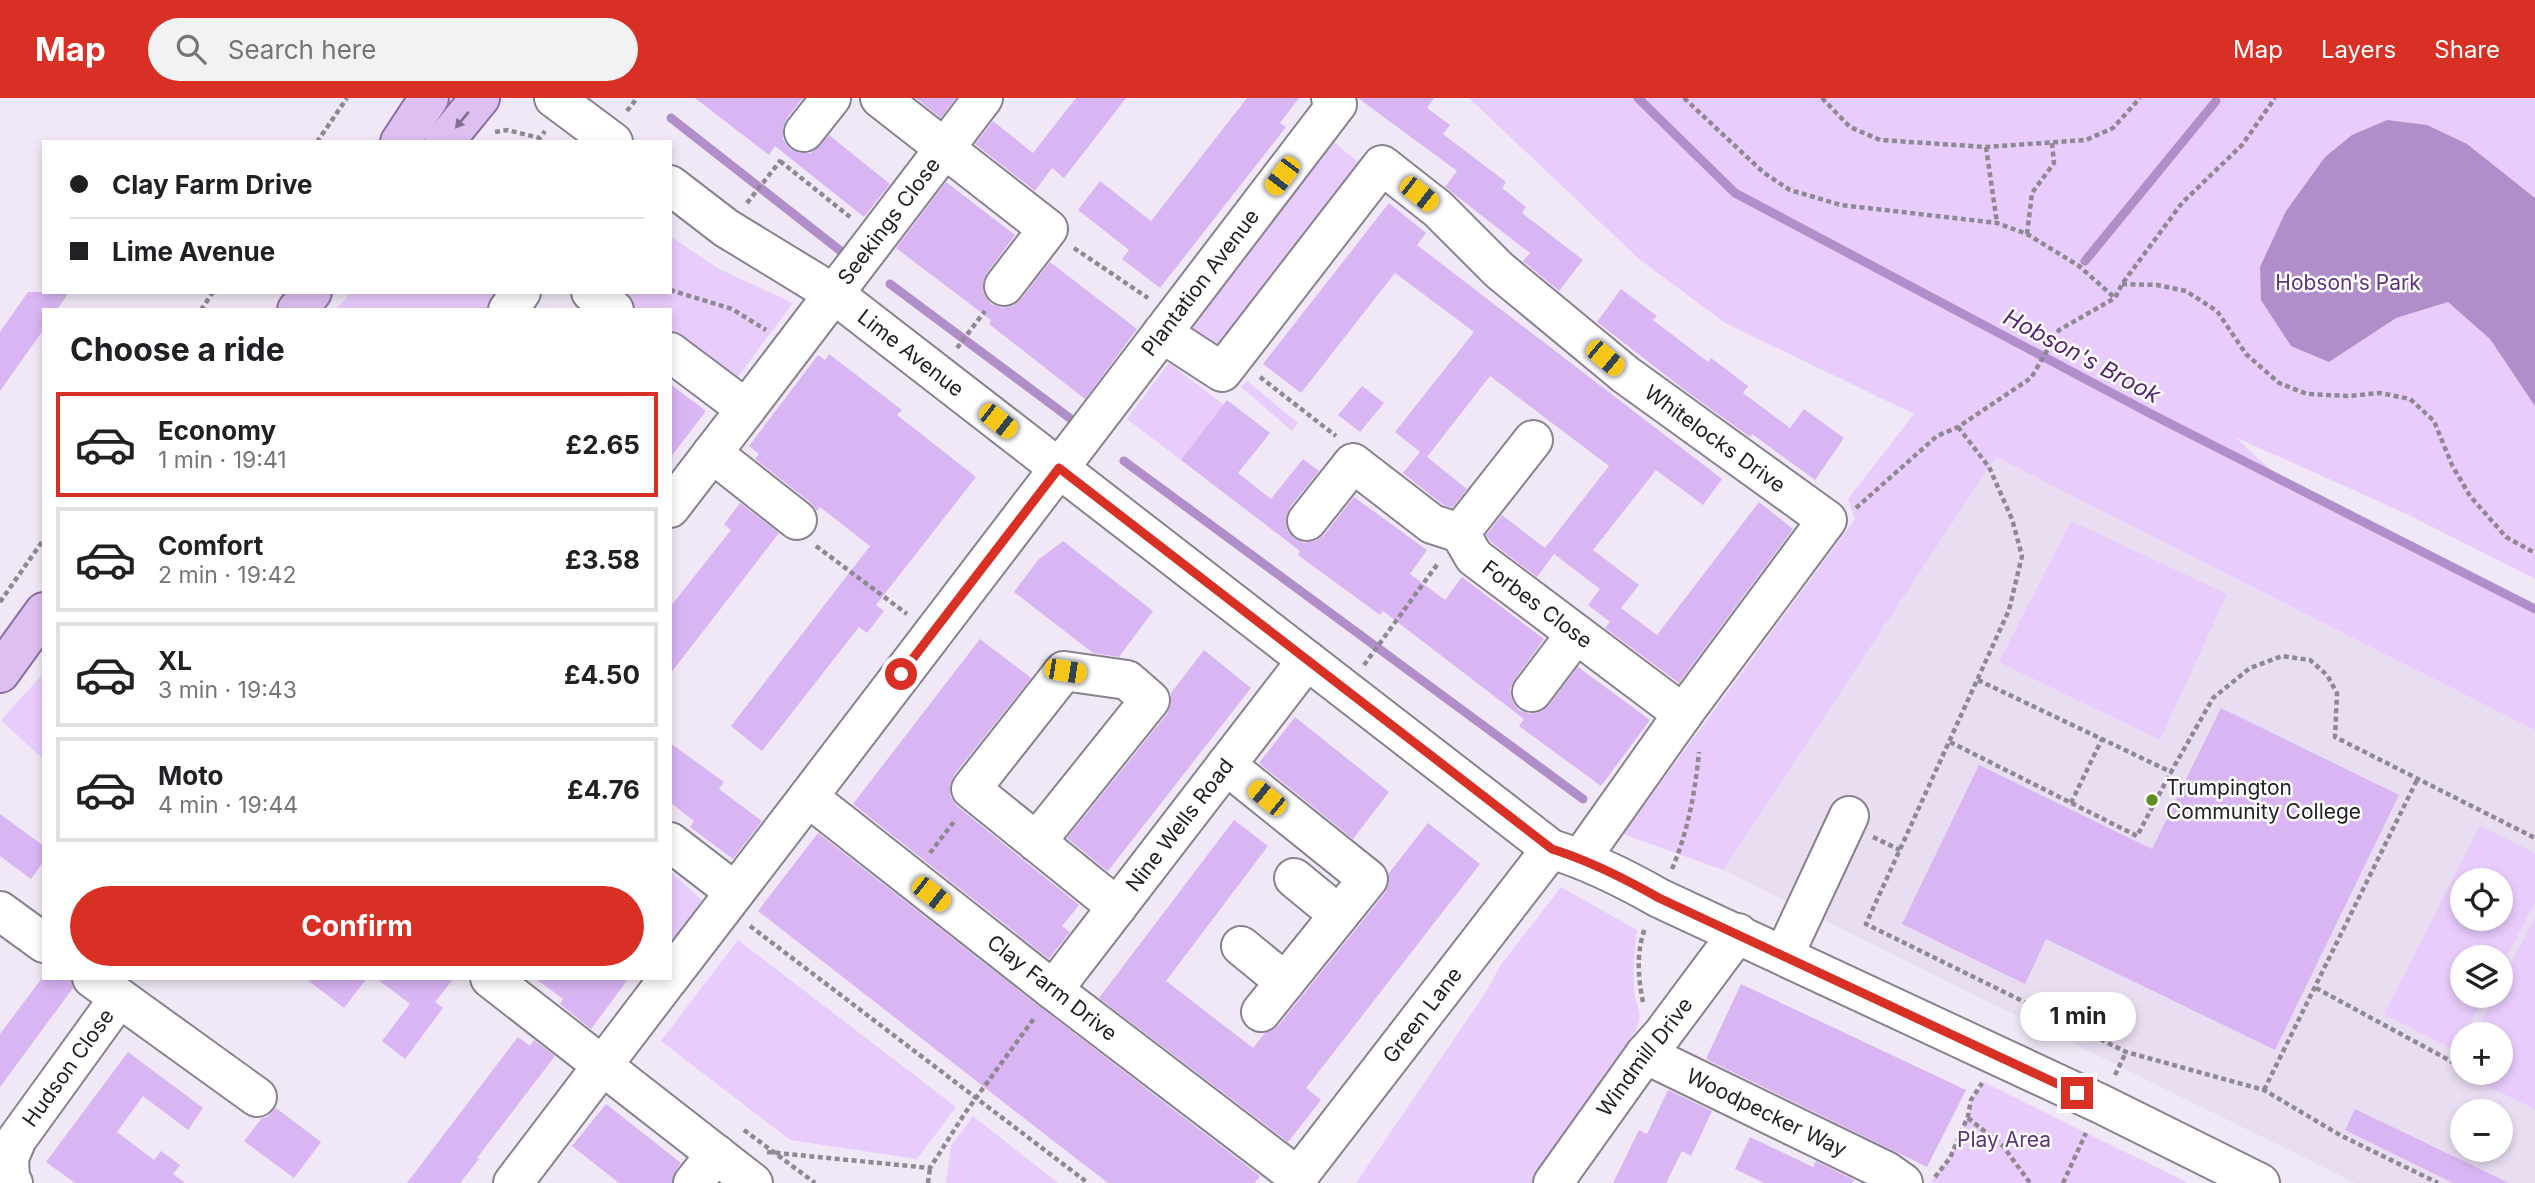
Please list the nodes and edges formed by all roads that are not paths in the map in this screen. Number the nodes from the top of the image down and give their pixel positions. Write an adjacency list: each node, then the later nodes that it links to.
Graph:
1 (429, 98): 8 (main road)
2 (831, 98): 11 (street)
3 (880, 98): 12 (street, Seekings Close)
4 (983, 98): 12 (street)
5 (1331, 98): 22 (street, Plantation Avenue)
6 (558, 101): 10 (street)
7 (485, 116): 9 (main road, one-way to 9)
8 (401, 140)
9 (447, 140)
10 (610, 140)
11 (792, 147)
12 (944, 149): 17 (street, Seekings Close); 18 (street, Seekings Close)
13 (672, 187): 17 (street, Lime Avenue)
14 (283, 294): 19 (main road)
15 (310, 294): 20 (main road)
16 (594, 294): 21 (street)
17 (834, 294): 24 (street, Seekings Close); 27 (street, Lime Avenue)
18 (993, 301)
19 (273, 308)
20 (299, 308)
21 (611, 308)
22 (1168, 325): 27 (street, Plantation Avenue); 38 (street, Whitelocks Drive)
23 (672, 354): 24 (street)
24 (746, 409): 26 (street, Seekings Close)
25 (1533, 440): 31 (street)
26 (712, 453): 28 (street, Seekings Close); 29 (street)
27 (1059, 468): 35 (street, Lime Avenue); 40 (street)
28 (672, 505)
29 (797, 520)
30 (1307, 521): 31 (street)
31 (1460, 533): 34 (street, Forbes Close)
32 (42, 615): 36 (main road)
33 (42, 622): 36 (main road)
34 (1576, 634): 37 (street); 38 (street, Forbes Close)
35 (1307, 660): 39 (street, Nine Wells Road); 44 (street, Lime Avenue)
36 (6, 665)
37 (1532, 692)
38 (1683, 714): 44 (street)
39 (1226, 765): 47 (street, Nine Wells Road); 49 (street)
40 (808, 797): 46 (street); 59 (street, Clay Farm Drive)
41 (1849, 817): 53 (street)
42 (1036, 842): 42 (street); 47 (street)
43 (672, 844): 46 (street)
44 (1567, 854): 50 (street, Lime Avenue); 66 (street, Green Lane)
45 (1294, 878): 49 (street)
46 (730, 900): 54 (street)
47 (1116, 907): 59 (street, Nine Wells Road)
48 (0, 911): 51 (street)
49 (1339, 915): 57 (street)
50 (1738, 933): 53 (street, Lime Avenue); 61 (street, Windmill Drive)
51 (42, 942)
52 (1241, 946): 57 (street)
53 (1784, 955): 67 (street, Lime Avenue)
54 (672, 975)
55 (493, 980): 62 (street)
56 (668, 980): 62 (street)
57 (1285, 982): 60 (street)
58 (106, 988): 63 (street); 68 (street, Hudson Close)
59 (1053, 990): 66 (street, Clay Farm Drive)
60 (1261, 1012)
61 (1645, 1054): 65 (street, Woodpecker Way); 71 (street, Windmill Drive)
62 (603, 1066): 64 (street); 69 (street)
63 (257, 1097)
64 (704, 1169): 70 (street)
65 (1890, 1179)
66 (1295, 1180)
67 (2246, 1180)
68 (13, 1183)
69 (513, 1183)
70 (753, 1183)
71 (1553, 1183)

